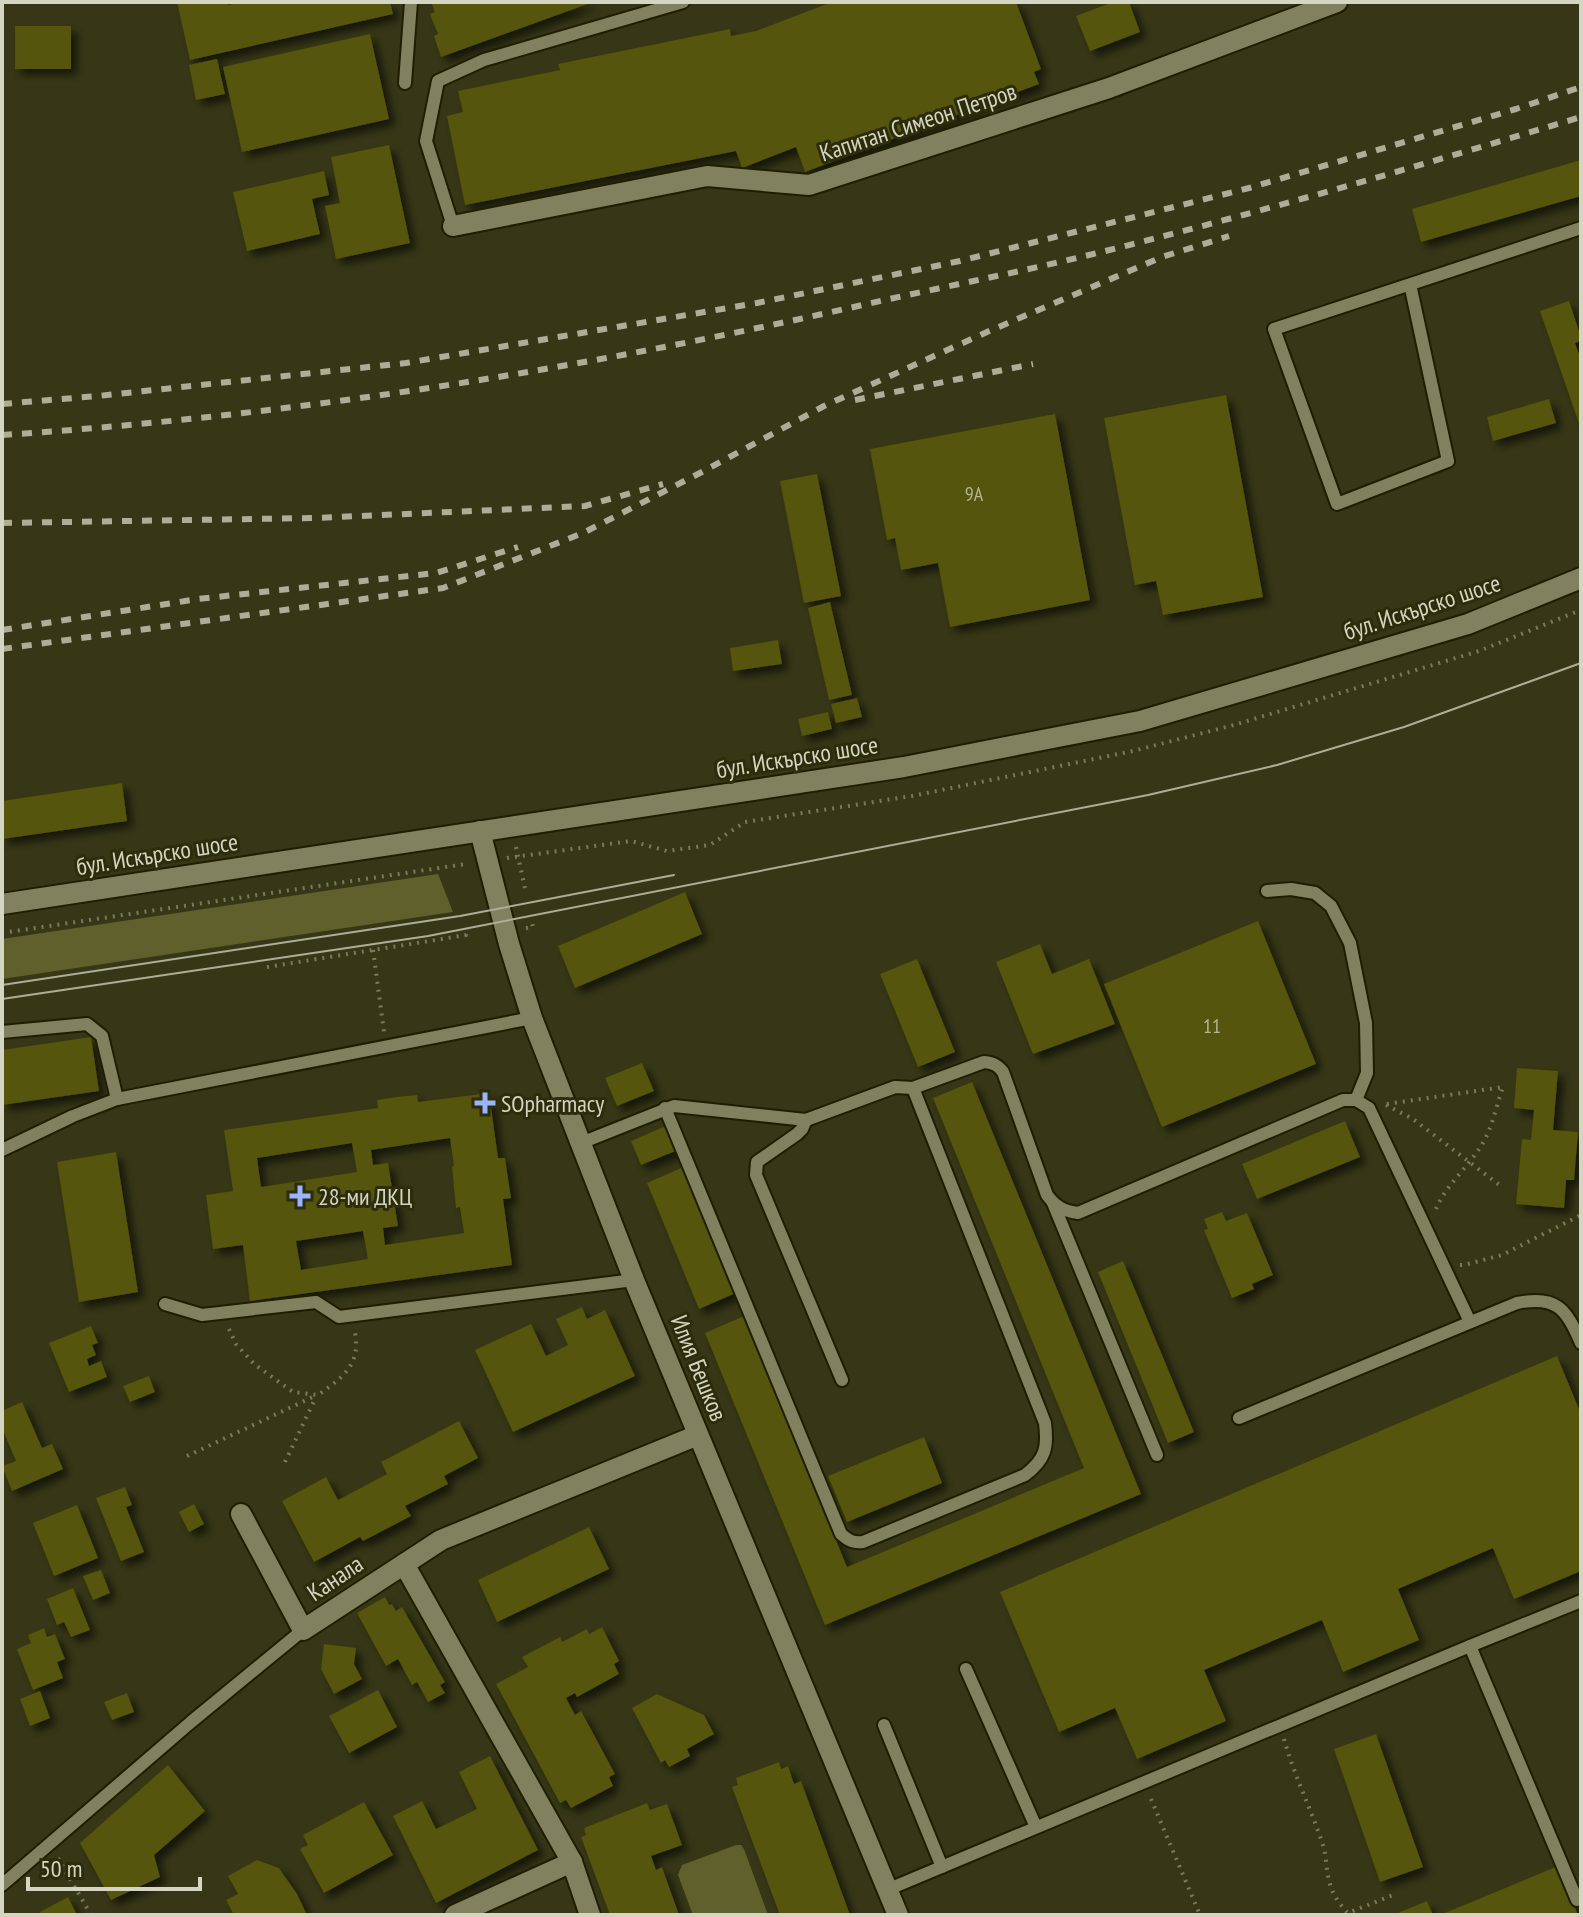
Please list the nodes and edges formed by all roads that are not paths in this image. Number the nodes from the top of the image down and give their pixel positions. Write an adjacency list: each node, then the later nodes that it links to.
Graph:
1 (411, 2): 4 (lane)
2 (683, 2): 5 (lane)
3 (1337, 2): 5 (street, Капитан Симеон Петров)
4 (405, 83)
5 (453, 226)
6 (1581, 228): 7 (lane)
7 (1410, 284): 7 (lane)
8 (1581, 578): 9 (street, бул. Искърско шосе)
9 (480, 831): 11 (street, бул. Искърско шосе); 12 (street, Илия Бешков)
10 (1267, 891): 16 (lane)
11 (2, 904)
12 (532, 1018): 15 (lane); 19 (street, Илия Бешков)
13 (2, 1032): 15 (lane)
14 (913, 1088): 17 (lane); 18 (lane); 21 (lane)
15 (117, 1099): 20 (lane)
16 (1356, 1100): 21 (lane); 24 (lane)
17 (665, 1108): 18 (lane); 19 (lane)
18 (806, 1120): 26 (lane)
19 (581, 1143): 22 (street, Илия Бешков)
20 (2, 1150)
21 (1053, 1203): 29 (lane)
22 (634, 1280): 23 (lane); 28 (street, Илия Бешков)
23 (165, 1304)
24 (1470, 1322): 25 (lane); 27 (lane)
25 (1581, 1343)
26 (842, 1380)
27 (1239, 1418)
28 (698, 1435): 31 (street, Канала); 41 (street, Илия Бешков)
29 (1157, 1455)
30 (241, 1514): 33 (street)
31 (404, 1564): 33 (street, Канала); 38 (street)
32 (1581, 1601): 34 (lane)
33 (303, 1630): 40 (lane, Канала)
34 (1470, 1646): 37 (lane); 42 (lane)
35 (966, 1669): 37 (lane)
36 (884, 1725): 39 (lane)
37 (1036, 1827): 39 (lane)
38 (572, 1862): 43 (street); 44 (street)
39 (942, 1867): 41 (lane)
40 (2, 1885)
41 (889, 1889): 45 (street, Илия Бешков)
42 (1577, 1900)
43 (455, 1915)
44 (590, 1915)
45 (898, 1915)

